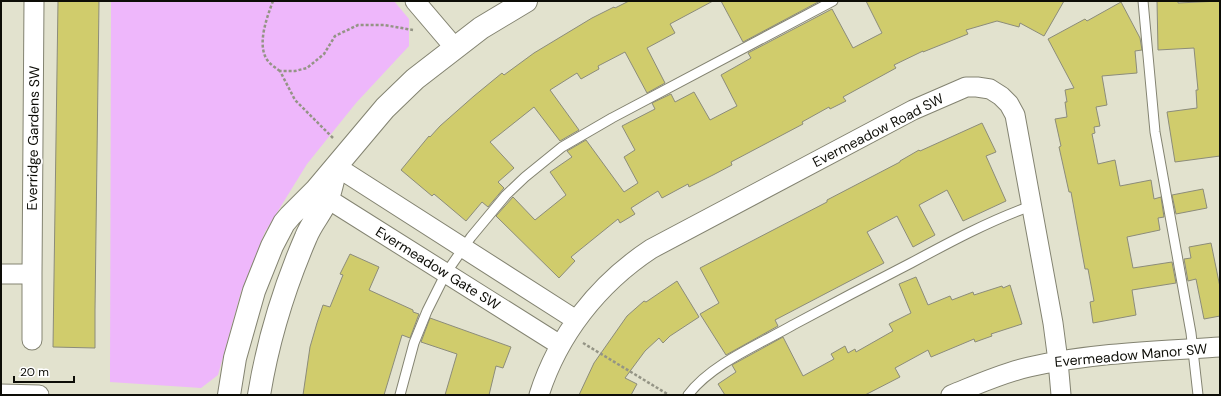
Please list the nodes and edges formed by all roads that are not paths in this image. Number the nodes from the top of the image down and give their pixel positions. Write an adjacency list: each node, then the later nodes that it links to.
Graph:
1 (34, 1): 13 (street, Everridge Gardens SW)
2 (415, 1): 6 (street)
3 (526, 1): 6 (street)
4 (833, 1): 10 (lane)
5 (1143, 1): 17 (lane)
6 (455, 48): 7 (street)
7 (342, 160): 8 (street); 10 (street)
8 (322, 194): 11 (street, Evermeadow Gate SW); 21 (street); 22 (street)
9 (1031, 206): 14 (street, Evermeadow Road SW); 18 (street, Evermeadow Road SW); 25 (lane)
10 (463, 248): 11 (lane); 14 (street)
11 (446, 273): 14 (street, Evermeadow Gate SW); 23 (lane)
12 (1, 274): 13 (street)
13 (32, 274): 15 (street, Everridge Gardens SW)
14 (568, 333): 24 (street, Evermeadow Road SW)
15 (32, 340)
16 (1220, 347): 17 (street, Evermeadow Manor SW)
17 (1193, 349): 18 (street, Evermeadow Manor SW); 28 (lane)
18 (1058, 361): 26 (street, Evermeadow Manor SW); 27 (street, Evermeadow Road SW)
19 (1, 394): 20 (street)
20 (39, 395)
21 (229, 395)
22 (259, 395)
23 (400, 395)
24 (539, 395)
25 (688, 395)
26 (951, 395)
27 (1062, 395)
28 (1198, 395)

